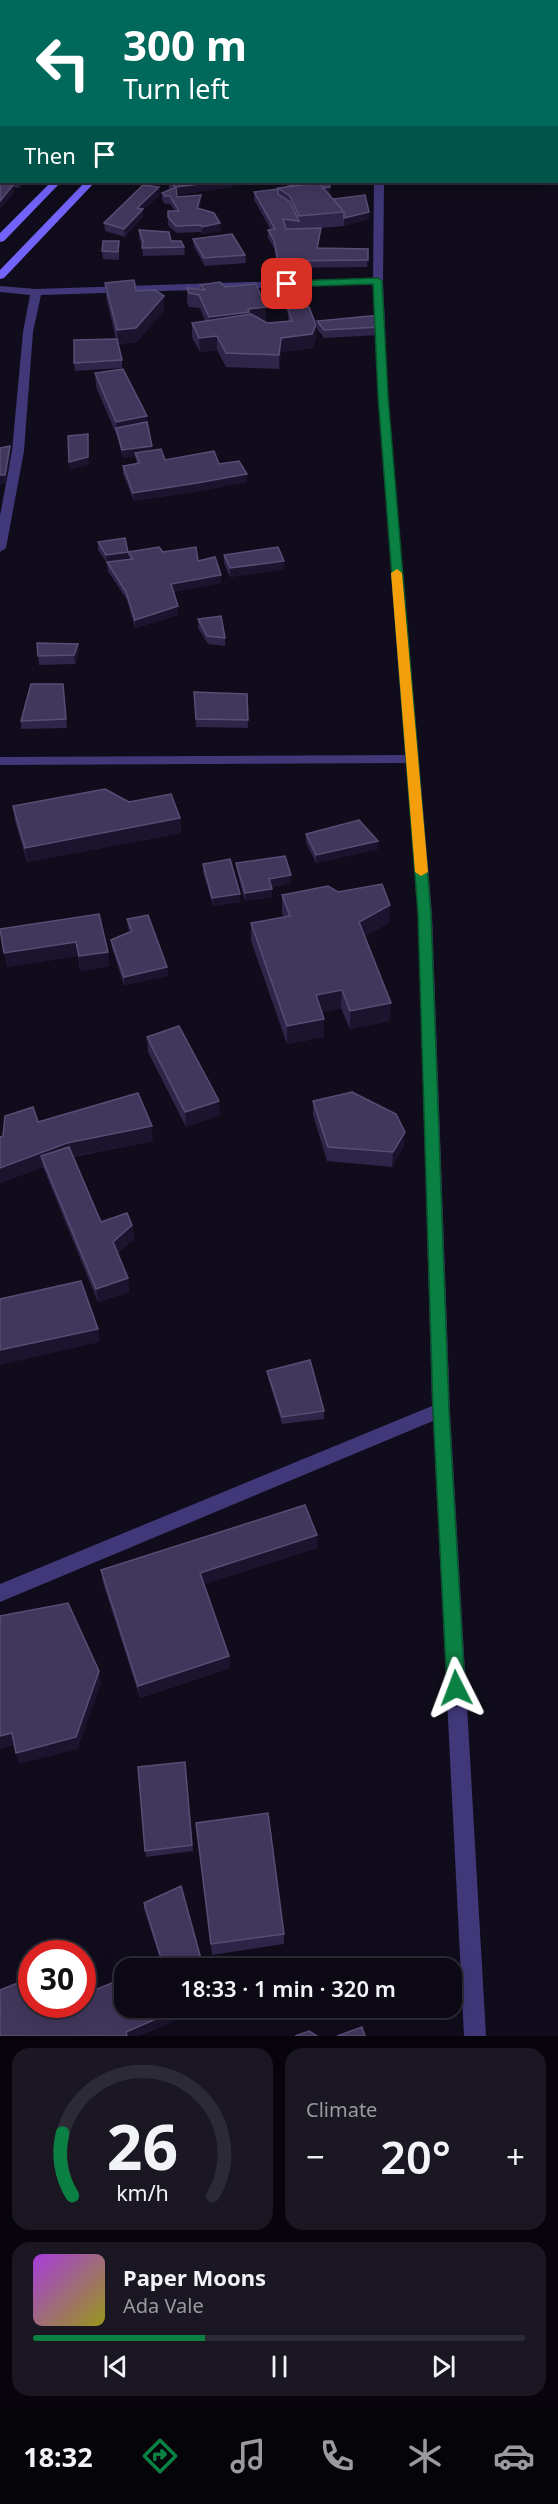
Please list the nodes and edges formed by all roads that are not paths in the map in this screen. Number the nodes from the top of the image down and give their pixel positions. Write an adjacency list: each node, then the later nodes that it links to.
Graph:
1 (55, 183): 4 (street)
2 (89, 183): 5 (street)
3 (379, 183): 6 (street)
4 (0, 239)
5 (0, 276)
6 (378, 281): 8 (street); 10 (street)
7 (0, 289): 8 (street)
8 (36, 292): 9 (street)
9 (0, 548)
10 (412, 759): 11 (street); 12 (street)
11 (0, 761)
12 (441, 1410): 13 (street); 14 (street)
13 (0, 1593)
14 (475, 2036)

